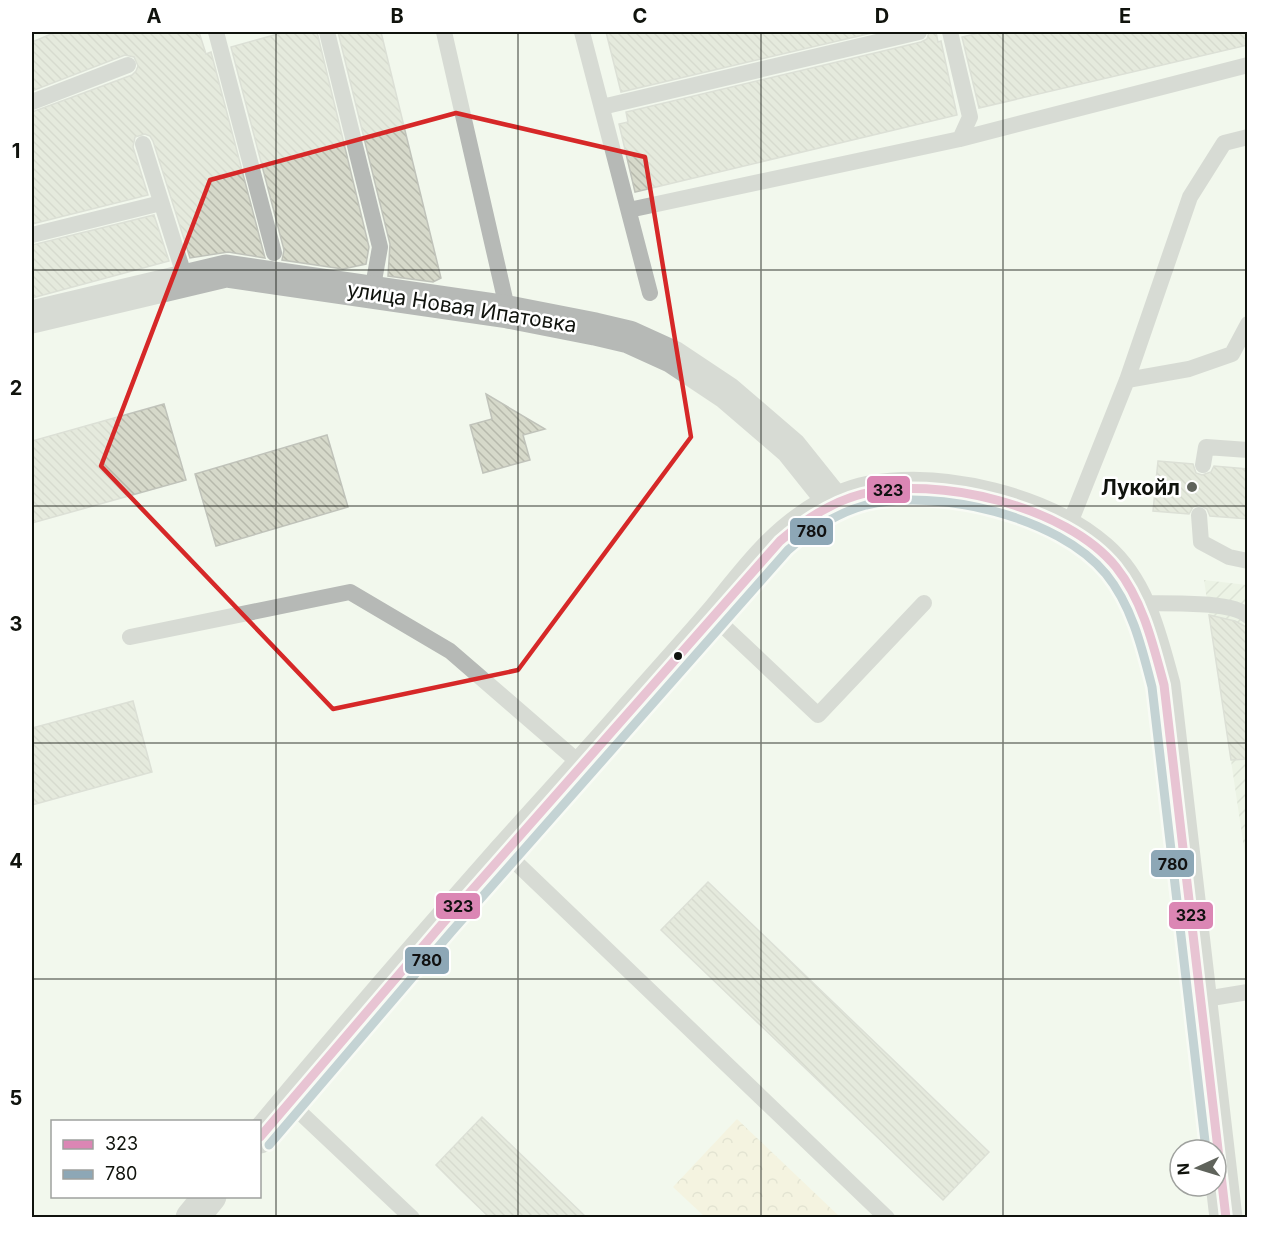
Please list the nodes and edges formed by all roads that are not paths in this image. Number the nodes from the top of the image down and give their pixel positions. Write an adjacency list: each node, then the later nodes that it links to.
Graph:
1 (327, 32): 19 (lane)
2 (444, 32): 21 (lane)
3 (582, 32): 10 (lane)
4 (919, 32): 10 (lane)
5 (950, 32): 12 (lane)
6 (222, 33): 17 (lane)
7 (128, 65): 9 (lane)
8 (1248, 65): 12 (lane)
9 (32, 102)
10 (602, 107): 15 (lane)
11 (1248, 137): 24 (lane)
12 (960, 140): 15 (lane)
13 (143, 144): 14 (lane)
14 (161, 203): 16 (lane); 18 (lane)
15 (629, 210): 20 (lane)
16 (32, 235)
17 (274, 253)
18 (186, 281): 19 (street, улица Новая Ипатовка); 22 (street, улица Новая Ипатовка)
19 (372, 292): 21 (street, улица Новая Ипатовка)
20 (651, 293)
21 (508, 312): 27 (street, улица Новая Ипатовка)
22 (32, 317)
23 (1248, 324): 24 (lane)
24 (1126, 380): 29 (lane)
25 (1248, 450): 26 (lane)
26 (1203, 465)
27 (835, 504): 29 (street); 34 (street)
28 (1199, 515): 30 (lane)
29 (1068, 528): 32 (street)
30 (1248, 561)
31 (924, 603): 34 (lane)
32 (1139, 603): 33 (lane); 39 (street)
33 (1248, 616)
34 (714, 617): 36 (street)
35 (130, 637): 36 (lane)
36 (583, 766): 37 (street)
37 (506, 852): 40 (street); 45 (lane)
38 (1248, 992): 39 (lane)
39 (1199, 1000): 46 (street)
40 (289, 1102): 41 (street); 44 (lane)
41 (261, 1136)
42 (209, 1198): 43 (street)
43 (192, 1218)
44 (412, 1218)
45 (887, 1218)
46 (1226, 1218)

